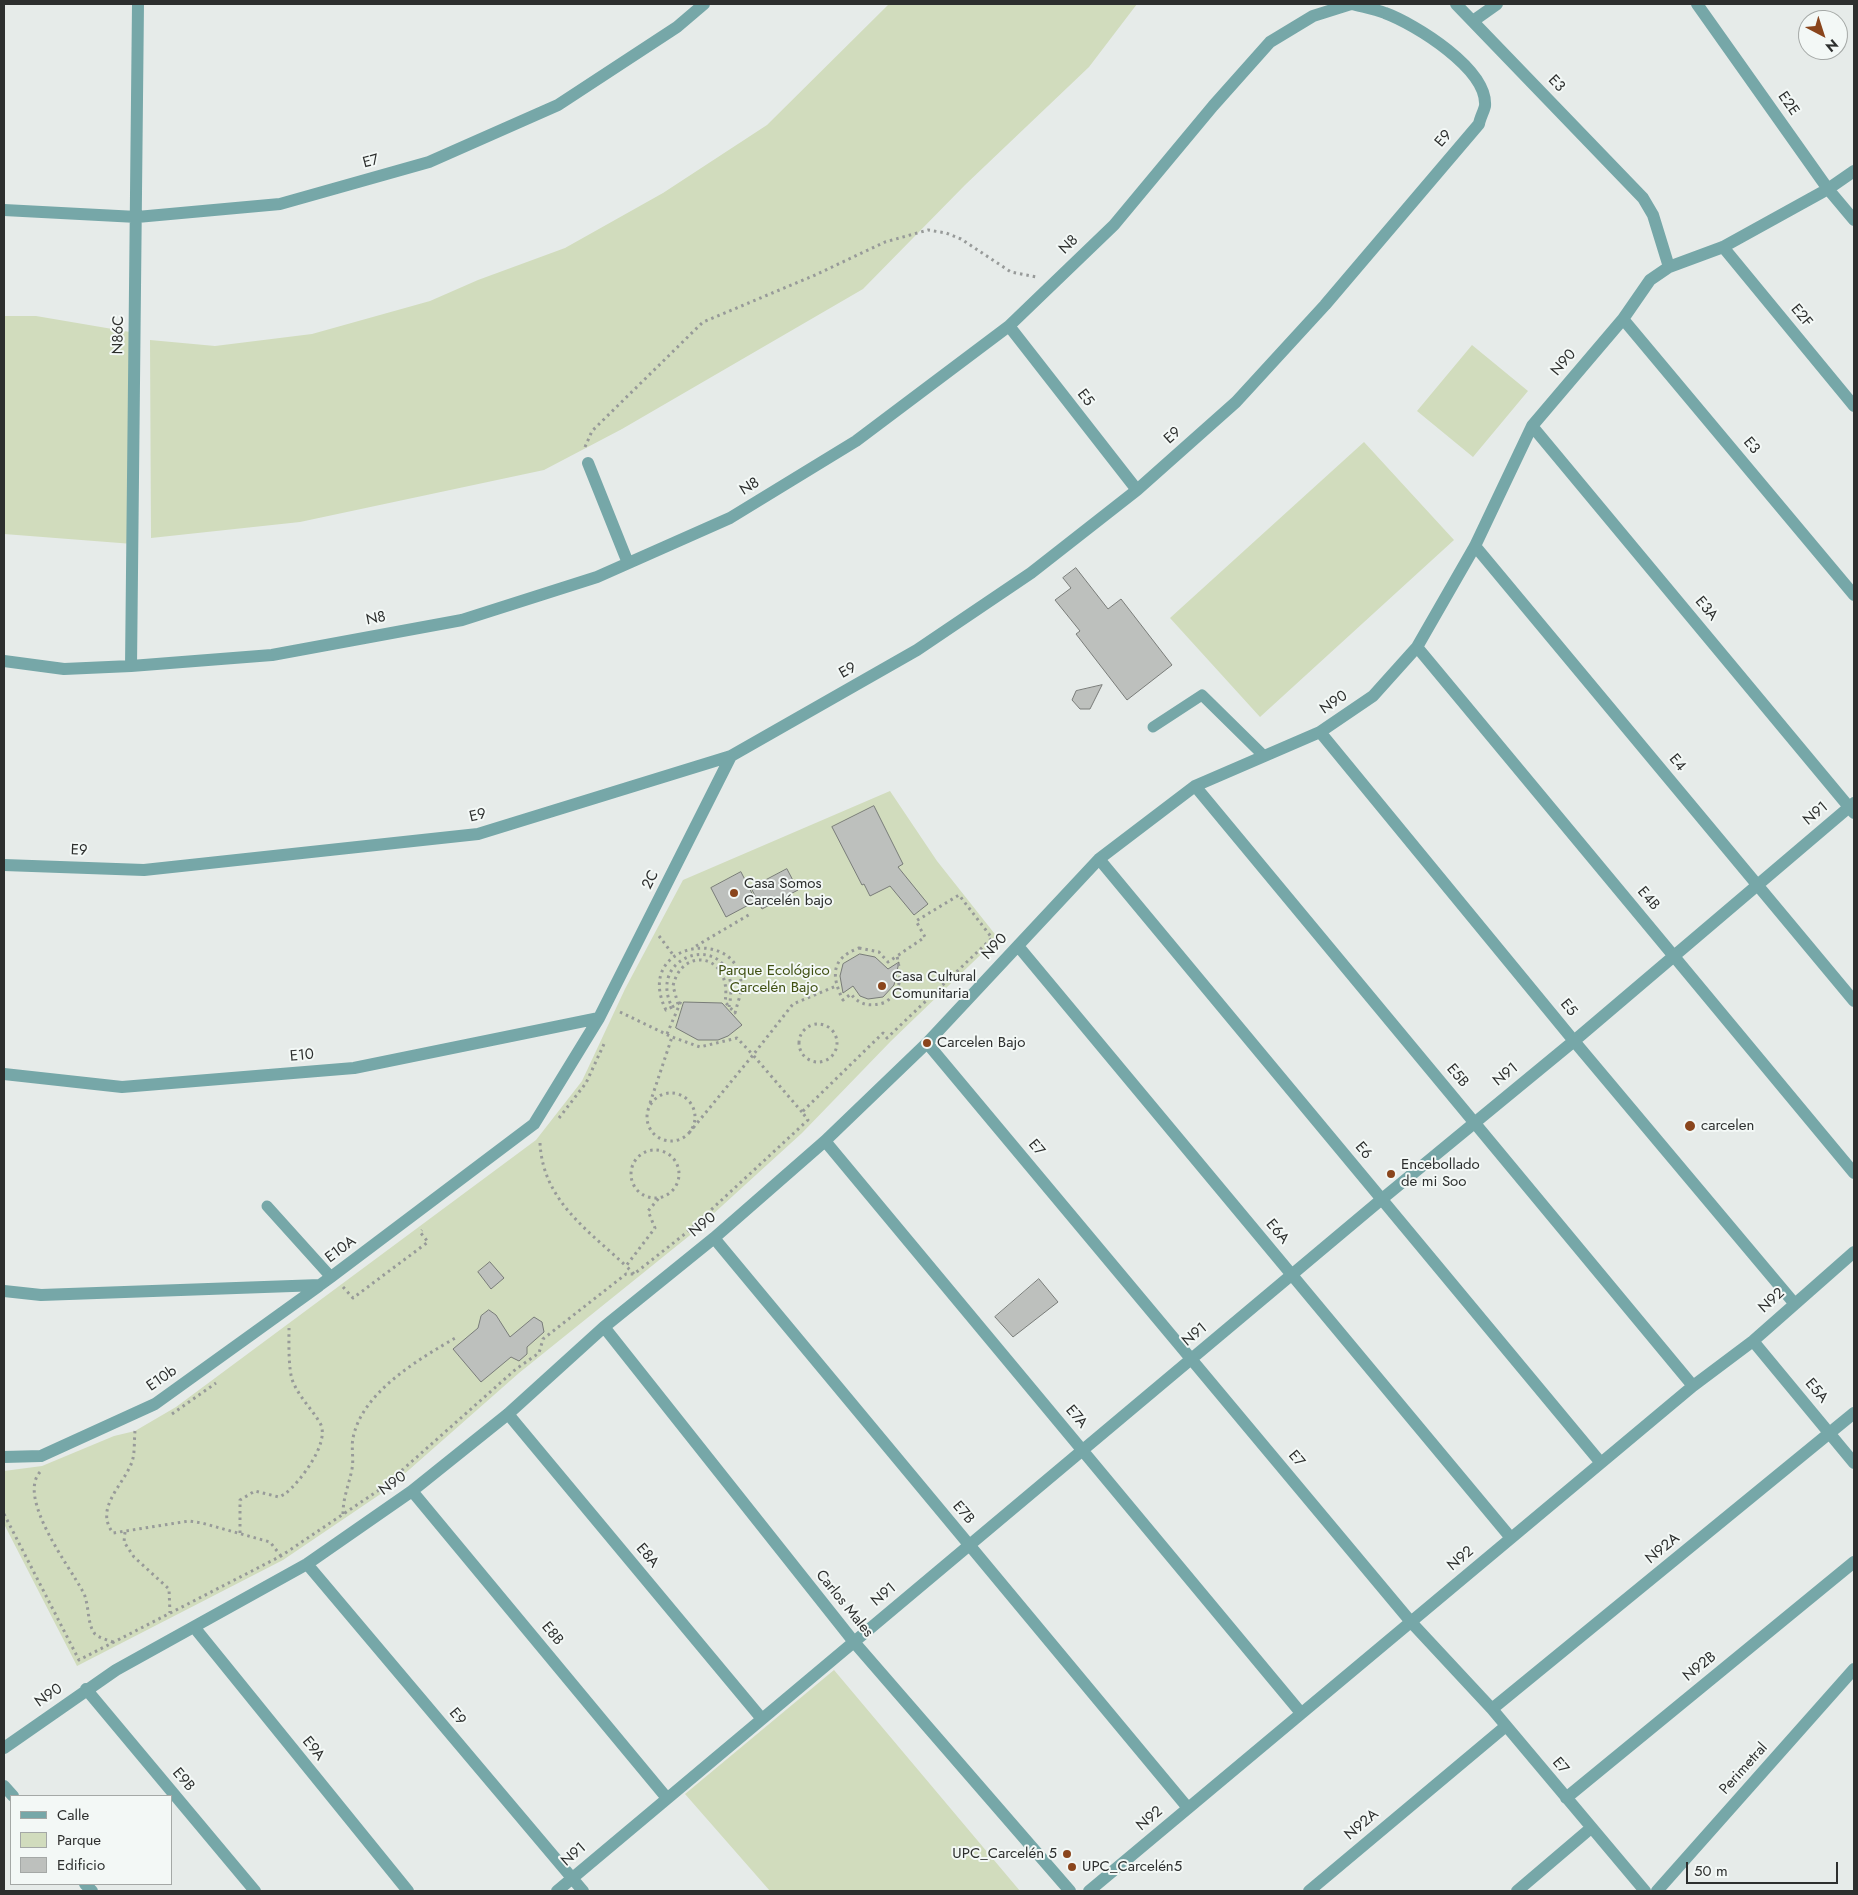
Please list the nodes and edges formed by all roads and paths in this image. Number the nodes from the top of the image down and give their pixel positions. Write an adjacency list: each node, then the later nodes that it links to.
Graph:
1 (131, 4): 2 (street)
2 (138, 4): 3 (street); 14 (street, N86C)
3 (145, 4)
4 (704, 4): 14 (street, E7)
5 (1352, 4): 10 (street, N8); 18 (street, N8)
6 (1456, 4): 9 (street, E3)
7 (1497, 4): 9 (street)
8 (1697, 4): 12 (street, E2E)
9 (1473, 21): 17 (street, E3)
10 (1480, 84): 24 (street, E9)
11 (1854, 171): 12 (street, N90)
12 (1828, 189): 15 (street, E2E); 16 (street, N90)
13 (4, 210): 14 (street, E7)
14 (137, 217): 30 (street, N86C)
15 (1854, 220)
16 (1723, 247): 17 (street, N90); 21 (street, E2F)
17 (1669, 267): 19 (street, N90)
18 (1056, 281): 20 (street, N8); 23 (path)
19 (1623, 319): 22 (street, N90); 27 (street, E3)
20 (1008, 326): 24 (street, E5); 26 (street, N8)
21 (1854, 406)
22 (1532, 426): 25 (street, N90); 36 (street, E3A)
23 (588, 462): 26 (street)
24 (1137, 490): 33 (street, E9)
25 (1475, 546): 28 (street, N90); 39 (street, E4)
26 (628, 563): 30 (street, N8)
27 (1852, 588)
28 (1417, 647): 32 (street, N90); 44 (street, E4B)
29 (4, 661): 30 (street, N8)
30 (131, 666)
31 (1153, 727): 34 (lane)
32 (1320, 732): 34 (street, N90); 57 (street, E5)
33 (731, 756): 38 (street, E9); 53 (street, 2C)
34 (1264, 756): 35 (street, N90)
35 (1195, 786): 37 (street, N90); 63 (street, E5B)
36 (1853, 808): 39 (street, N91)
37 (1099, 859): 42 (street, N90); 69 (street, E6)
38 (4, 865)
39 (1757, 884): 44 (street, N91); 49 (street, E4)
40 (752, 913): 43 (path)
41 (659, 936): 45 (path)
42 (1018, 946): 58 (street, N90); 75 (street, E6A)
43 (695, 947): 45 (path); 51 (path)
44 (1673, 955): 57 (street, N91); 67 (street, E4B)
45 (674, 956): 50 (path)
46 (897, 956): 47 (path); 47 (path); 62 (path)
47 (836, 986): 59 (path)
48 (681, 1001): 55 (path)
49 (1854, 1001)
50 (672, 1007): 51 (path); 51 (path)
51 (729, 1007)
52 (620, 1012): 55 (path)
53 (599, 1018): 60 (street, E10); 76 (street, E10A)
54 (832, 1030): 54 (path)
55 (667, 1034): 56 (path)
56 (672, 1037): 59 (path); 61 (path)
57 (1574, 1041): 63 (street, N91); 79 (street, E5)
58 (926, 1043): 65 (street, N90); 84 (street, E7)
59 (753, 1055): 62 (path); 64 (path)
60 (4, 1074)
61 (648, 1108): 64 (path); 64 (path)
62 (802, 1112): 74 (path)
63 (1474, 1122): 69 (street, N91); 85 (street, E5B)
64 (689, 1133)
65 (826, 1141): 71 (street, N90); 90 (street, E7A)
66 (540, 1143): 73 (path)
67 (1854, 1173)
68 (659, 1198): 68 (path); 73 (path)
69 (1382, 1199): 75 (street, N91); 92 (street, E6)
70 (267, 1206): 76 (lane)
71 (714, 1238): 81 (street, N90); 101 (street, E7B)
72 (1854, 1252): 79 (street, N92)
73 (626, 1266): 74 (path)
74 (634, 1274): 97 (path)
75 (1291, 1275): 84 (street, N91); 100 (street, E6A)
76 (331, 1277): 77 (street, E10A)
77 (320, 1286): 78 (street, E10A); 91 (street, E10b)
78 (4, 1291)
79 (1794, 1303): 83 (street, N92)
80 (289, 1328): 99 (path)
81 (604, 1328): 87 (street, N90); 109 (street, Carlos Males)
82 (457, 1337): 97 (path)
83 (1753, 1341): 85 (street, N92); 89 (street, E5A)
84 (1192, 1359): 90 (street, N91); 106 (street, E7)
85 (1693, 1386): 92 (street, N92)
86 (1854, 1413): 89 (street, N92A)
87 (508, 1414): 95 (street, N90); 114 (street, E8A)
88 (135, 1431): 98 (path)
89 (1830, 1434): 93 (street, E5A); 112 (street, N92A)
90 (1082, 1450): 101 (street, N91); 113 (street, E7A)
91 (4, 1458)
92 (1601, 1463): 100 (street, N92)
93 (1854, 1463)
94 (43, 1470): 108 (path)
95 (412, 1491): 104 (street, N90); 117 (street, E8B)
96 (4, 1514): 108 (path)
97 (343, 1514): 102 (path)
98 (125, 1532): 99 (path); 105 (path)
99 (240, 1533): 102 (path)
100 (1511, 1538): 106 (street, N92)
101 (969, 1545): 109 (street, N91); 119 (street, E7B)
102 (281, 1556): 105 (path)
103 (1854, 1562): 118 (street, N92B)
104 (307, 1564): 107 (street, N90); 121 (street, E9)
105 (170, 1613): 108 (path)
106 (1411, 1622): 112 (street, E7); 113 (street, N92)
107 (194, 1627): 111 (street, N90); 123 (street, E9A)
108 (113, 1642)
109 (854, 1642): 114 (street, N91); 126 (street, Carlos Males)
110 (1854, 1669): 131 (street, Perimetral)
111 (86, 1689): 116 (street, N90); 122 (street, E9B)
112 (1492, 1709): 115 (street, E7)
113 (1301, 1714): 119 (street, N92)
114 (762, 1719): 117 (street, N91)
115 (1506, 1726): 118 (street, E7); 128 (street, N92A)
116 (4, 1748)
117 (666, 1797): 121 (street, N91)
118 (1566, 1798): 120 (street, E7)
119 (1188, 1808): 127 (street, N92)
120 (1591, 1828): 129 (street); 130 (street, E7)
121 (572, 1878): 124 (street, N91); 125 (street, E9)
122 (255, 1891)
123 (408, 1891)
124 (556, 1891)
125 (583, 1891)
126 (1070, 1891)
127 (1089, 1891)
128 (1309, 1891)
129 (1517, 1891)
130 (1645, 1891)
131 (1658, 1891)

